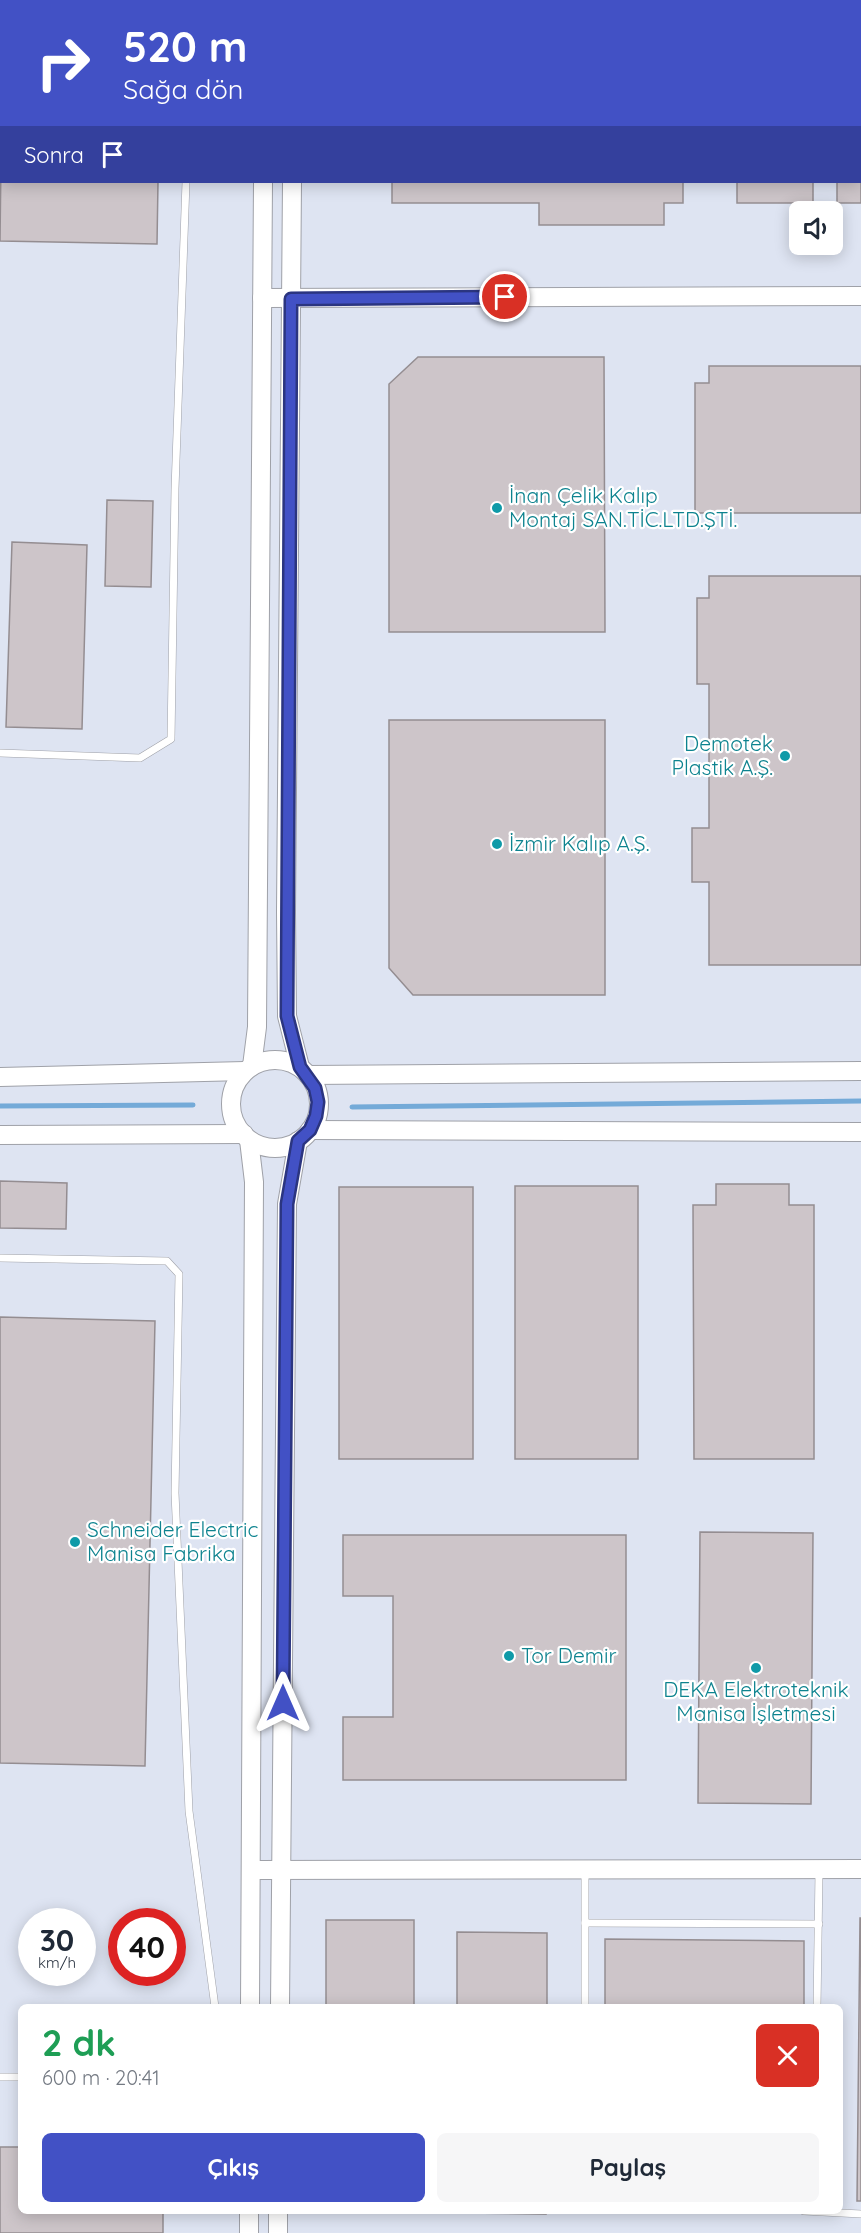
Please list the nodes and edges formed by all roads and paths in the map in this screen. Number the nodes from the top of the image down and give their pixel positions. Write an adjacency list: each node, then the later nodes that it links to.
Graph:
1 (186, 183): 7 (lane)
2 (262, 183): 5 (street)
3 (292, 183): 6 (street)
4 (861, 296): 6 (street)
5 (262, 298): 6 (street); 8 (street)
6 (291, 299): 9 (street)
7 (0, 753)
8 (249, 1069): 9 (street); 11 (street); 15 (street)
9 (304, 1071): 10 (street); 14 (street)
10 (861, 1071)
11 (0, 1077)
12 (861, 1132): 14 (street)
13 (0, 1135): 15 (street)
14 (304, 1135): 15 (street); 17 (street)
15 (247, 1137): 21 (street)
16 (0, 1258): 24 (lane)
17 (282, 1869): 18 (street); 21 (street); 26 (street)
18 (585, 1869): 19 (street); 22 (lane)
19 (819, 1869): 20 (street); 23 (lane)
20 (861, 1869)
21 (252, 1870): 25 (street)
22 (585, 1923): 23 (lane); 27 (lane)
23 (819, 1924): 28 (lane)
24 (215, 2004)
25 (250, 2004)
26 (280, 2004)
27 (585, 2004)
28 (817, 2004)
29 (0, 2077): 30 (lane)
30 (18, 2077)
31 (843, 2213): 34 (lane)
32 (249, 2214): 35 (street)
33 (278, 2214): 36 (street)
34 (861, 2214)
35 (249, 2233)
36 (278, 2233)

